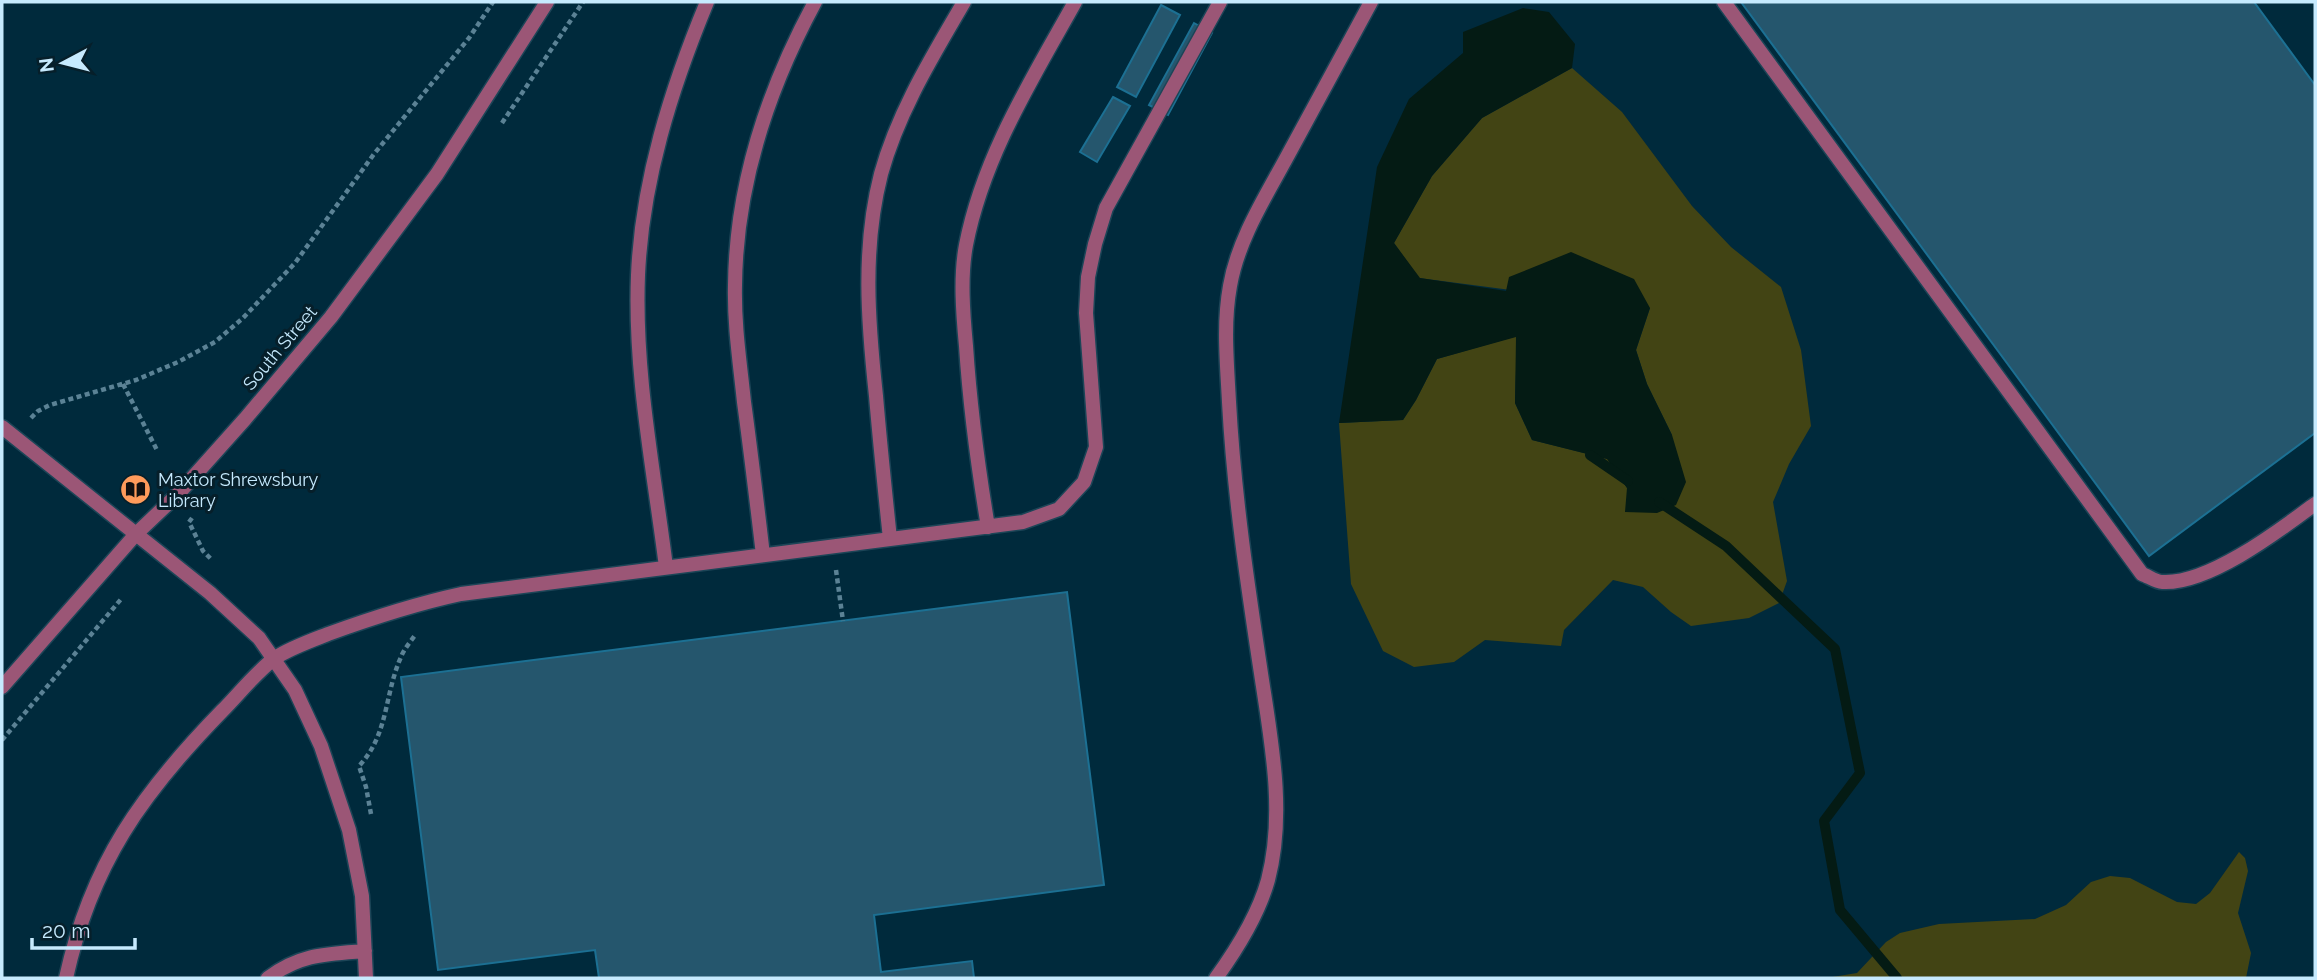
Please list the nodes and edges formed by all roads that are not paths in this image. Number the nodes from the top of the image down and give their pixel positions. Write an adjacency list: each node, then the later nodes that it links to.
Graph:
1 (547, 2): 12 (street, South Street)
2 (707, 2): 15 (street)
3 (815, 2): 14 (street)
4 (964, 2): 13 (street)
5 (1075, 2): 11 (street)
6 (1220, 2): 11 (street)
7 (1371, 2): 22 (street)
8 (1724, 2): 10 (street)
9 (2, 427): 12 (street)
10 (2315, 504)
11 (988, 527): 13 (street)
12 (135, 534): 16 (street); 17 (street, South Street)
13 (890, 539): 14 (street)
14 (763, 555): 15 (street)
15 (666, 568): 16 (street)
16 (274, 659): 18 (street); 19 (street)
17 (2, 687)
18 (365, 951): 20 (street); 21 (street)
19 (66, 978)
20 (268, 978)
21 (366, 978)
22 (1216, 978)

